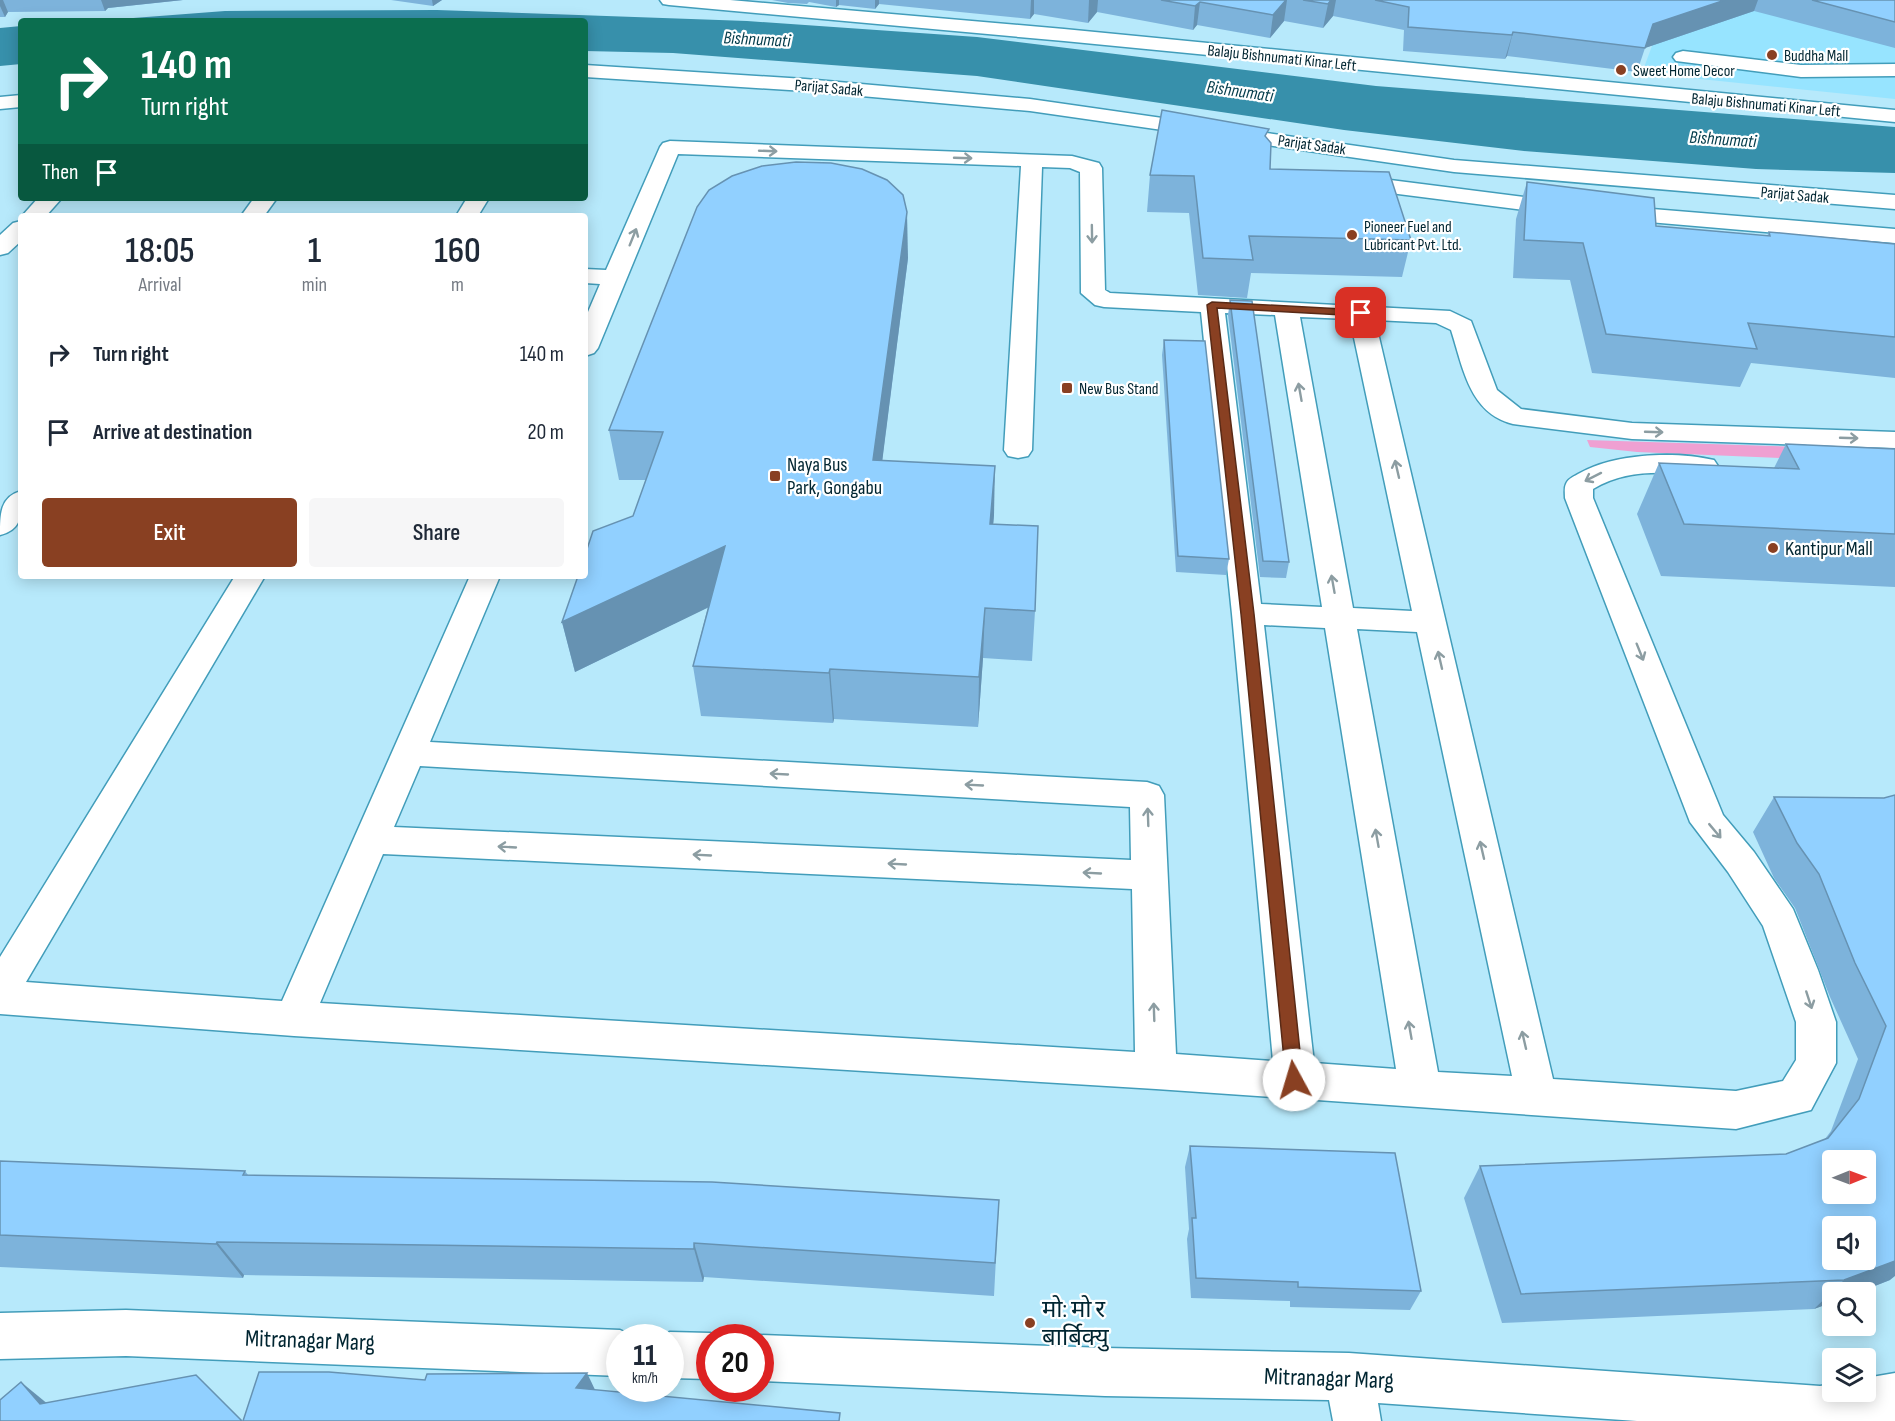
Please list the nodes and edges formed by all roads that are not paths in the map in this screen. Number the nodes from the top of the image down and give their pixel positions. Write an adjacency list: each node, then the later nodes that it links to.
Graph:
1 (669, 0): 7 (street, Balaju Bishnumati Kinar Left)
2 (1683, 57): 3 (street)
3 (1895, 70)
4 (588, 71): 8 (street, Parijat Sadak)
5 (18, 101): 6 (street)
6 (0, 103)
7 (1895, 116)
8 (1326, 146): 10 (street, Parijat Sadak); 11 (street)
9 (1032, 161): 21 (street, one-way to 9); 22 (street, one-way to 22); 27 (street)
10 (1454, 166): 11 (street); 14 (street, Parijat Sadak)
11 (1457, 197): 18 (street)
12 (48, 201): 15 (street)
13 (264, 201): 16 (street)
14 (1895, 202)
15 (36, 213)
16 (254, 213)
17 (18, 231): 19 (street)
18 (1895, 236)
19 (0, 249)
20 (588, 276): 21 (street)
21 (616, 277): 25 (street)
22 (1212, 305): 23 (street); 33 (street)
23 (1286, 308): 24 (street); 34 (street, one-way to 23)
24 (1361, 313): 26 (street, one-way to 26); 35 (street, one-way to 24)
25 (588, 341)
26 (1895, 440)
27 (1018, 450)
28 (1731, 467): 45 (street, one-way to 45)
29 (18, 504): 30 (street)
30 (0, 526)
31 (248, 579): 39 (street)
32 (484, 579): 36 (street)
33 (1247, 614): 34 (street); 43 (street)
34 (1339, 618): 35 (street); 44 (street, one-way to 34)
35 (1431, 622): 45 (street, one-way to 35)
36 (408, 753): 37 (street); 38 (street, one-way to 36)
37 (371, 840): 38 (street, one-way to 37); 41 (street)
38 (1150, 875): 42 (street, one-way to 38)
39 (0, 991)
40 (0, 997): 41 (street)
41 (294, 1019): 42 (street)
42 (1156, 1071): 43 (street)
43 (1294, 1080): 44 (street)
44 (1420, 1088): 45 (street)
45 (1537, 1097)
46 (0, 1336): 47 (street, Mitranagar Marg)
47 (606, 1352)
48 (774, 1359): 50 (street, Mitranagar Marg)
49 (1895, 1397): 51 (street, Mitranagar Marg)
50 (1353, 1399): 51 (street, Mitranagar Marg)
51 (1823, 1415)

